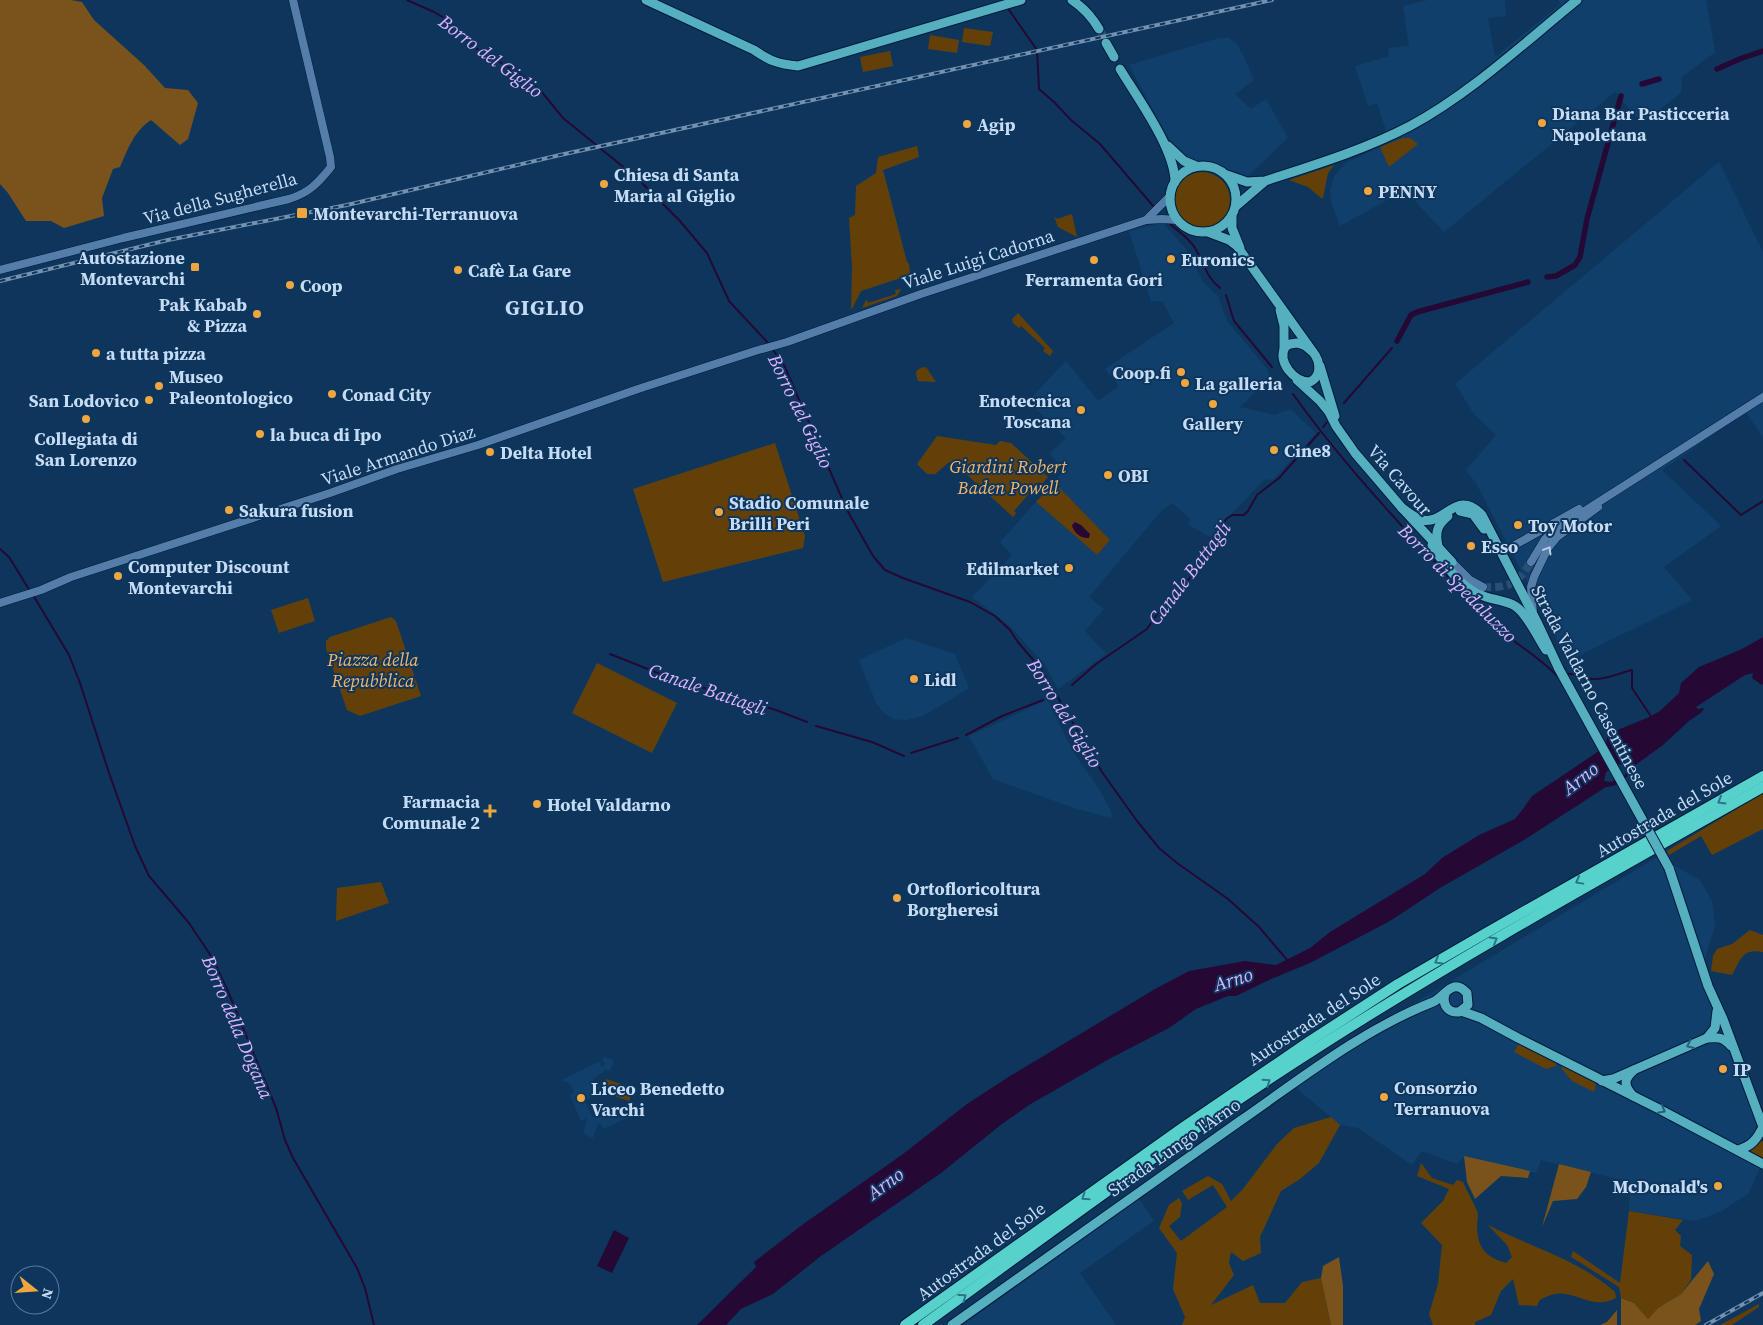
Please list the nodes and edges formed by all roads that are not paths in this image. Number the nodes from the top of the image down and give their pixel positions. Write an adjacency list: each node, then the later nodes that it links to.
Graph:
1 (293, 0): 21 (street, Via della Sugherella)
2 (646, 0): 3 (main road)
3 (1020, 0)
4 (1072, 0): 6 (main road)
5 (1577, 0): 13 (main road)
6 (1099, 29)
7 (1106, 43): 8 (main road)
8 (1114, 57)
9 (1120, 68): 10 (main road)
10 (1162, 140): 11 (main road); 14 (main road)
11 (1196, 166): 12 (main road); 14 (main road)
12 (1227, 175): 13 (main road); 16 (main road)
13 (1264, 181): 16 (main road)
14 (1175, 182): 15 (main road)
15 (1170, 196): 17 (street, Viale Luigi Cadorna); 18 (main road)
16 (1234, 210): 19 (main road); 20 (main road, Via Cavour)
17 (1146, 220): 18 (street, Viale Luigi Cadorna); 23 (street, Viale Luigi Cadorna)
18 (1177, 220): 19 (main road)
19 (1208, 232): 20 (main road, Via Cavour)
20 (1244, 255): 22 (main road, Via Cavour)
21 (0, 270)
22 (1277, 303): 24 (main road, Via Cavour); 25 (main road, Via Cavour)
23 (778, 344): 38 (street, Viale Armando Diaz)
24 (1284, 349): 25 (main road); 27 (main road, Via Cavour)
25 (1313, 352): 26 (main road, Via Cavour)
26 (1319, 364): 27 (main road); 29 (main road, Via Cavour)
27 (1297, 380): 29 (main road, Via Cavour)
28 (1763, 397): 30 (street)
29 (1346, 441): 31 (main road, Via Cavour)
30 (1612, 494): 34 (street); 36 (street); 39 (street, one-way to 30)
31 (1402, 508): 32 (main road, Via Cavour); 39 (main road, Strada Valdarno Casentinese)
32 (1431, 539): 33 (main road, Via Cavour); 40 (main road, Via Cavour)
33 (1438, 546): 35 (main road, Via Cavour); 40 (main road)
34 (1506, 550)
35 (1452, 562): 37 (street)
36 (1531, 562)
37 (1484, 587)
38 (0, 603)
39 (1532, 613): 41 (main road, Strada Valdarno Casentinese)
40 (1550, 654): 41 (main road, Via Cavour)
41 (1559, 669): 48 (main road, Strada Valdarno Casentinese, bridge)
42 (1763, 776): 59 (highway, Autostrada del Sole, one-way to 59)
43 (1763, 787): 60 (highway, Autostrada del Sole, one-way to 43)
44 (1445, 994): 45 (main road); 46 (main road, Strada Lungo l'Arno); 47 (main road)
45 (1468, 1001): 49 (main road); 50 (main road)
46 (1421, 1007): 47 (main road, Strada Lungo l'Arno); 61 (main road, Strada Lungo l'Arno)
47 (1448, 1010): 49 (main road)
48 (1718, 1010): 51 (main road); 52 (main road, Strada Valdarno Casentinese)
49 (1461, 1011): 50 (main road)
50 (1481, 1018): 54 (main road)
51 (1707, 1038): 52 (main road); 53 (main road, one-way to 53)
52 (1733, 1048): 56 (main road, Strada Valdarno Casentinese)
53 (1634, 1069): 54 (main road); 55 (main road)
54 (1602, 1081): 55 (main road)
55 (1633, 1096): 57 (main road, one-way to 57)
56 (1763, 1127): 57 (main road)
57 (1738, 1150): 58 (main road)
58 (1763, 1164)
59 (905, 1325)
60 (923, 1325)
61 (952, 1325)

